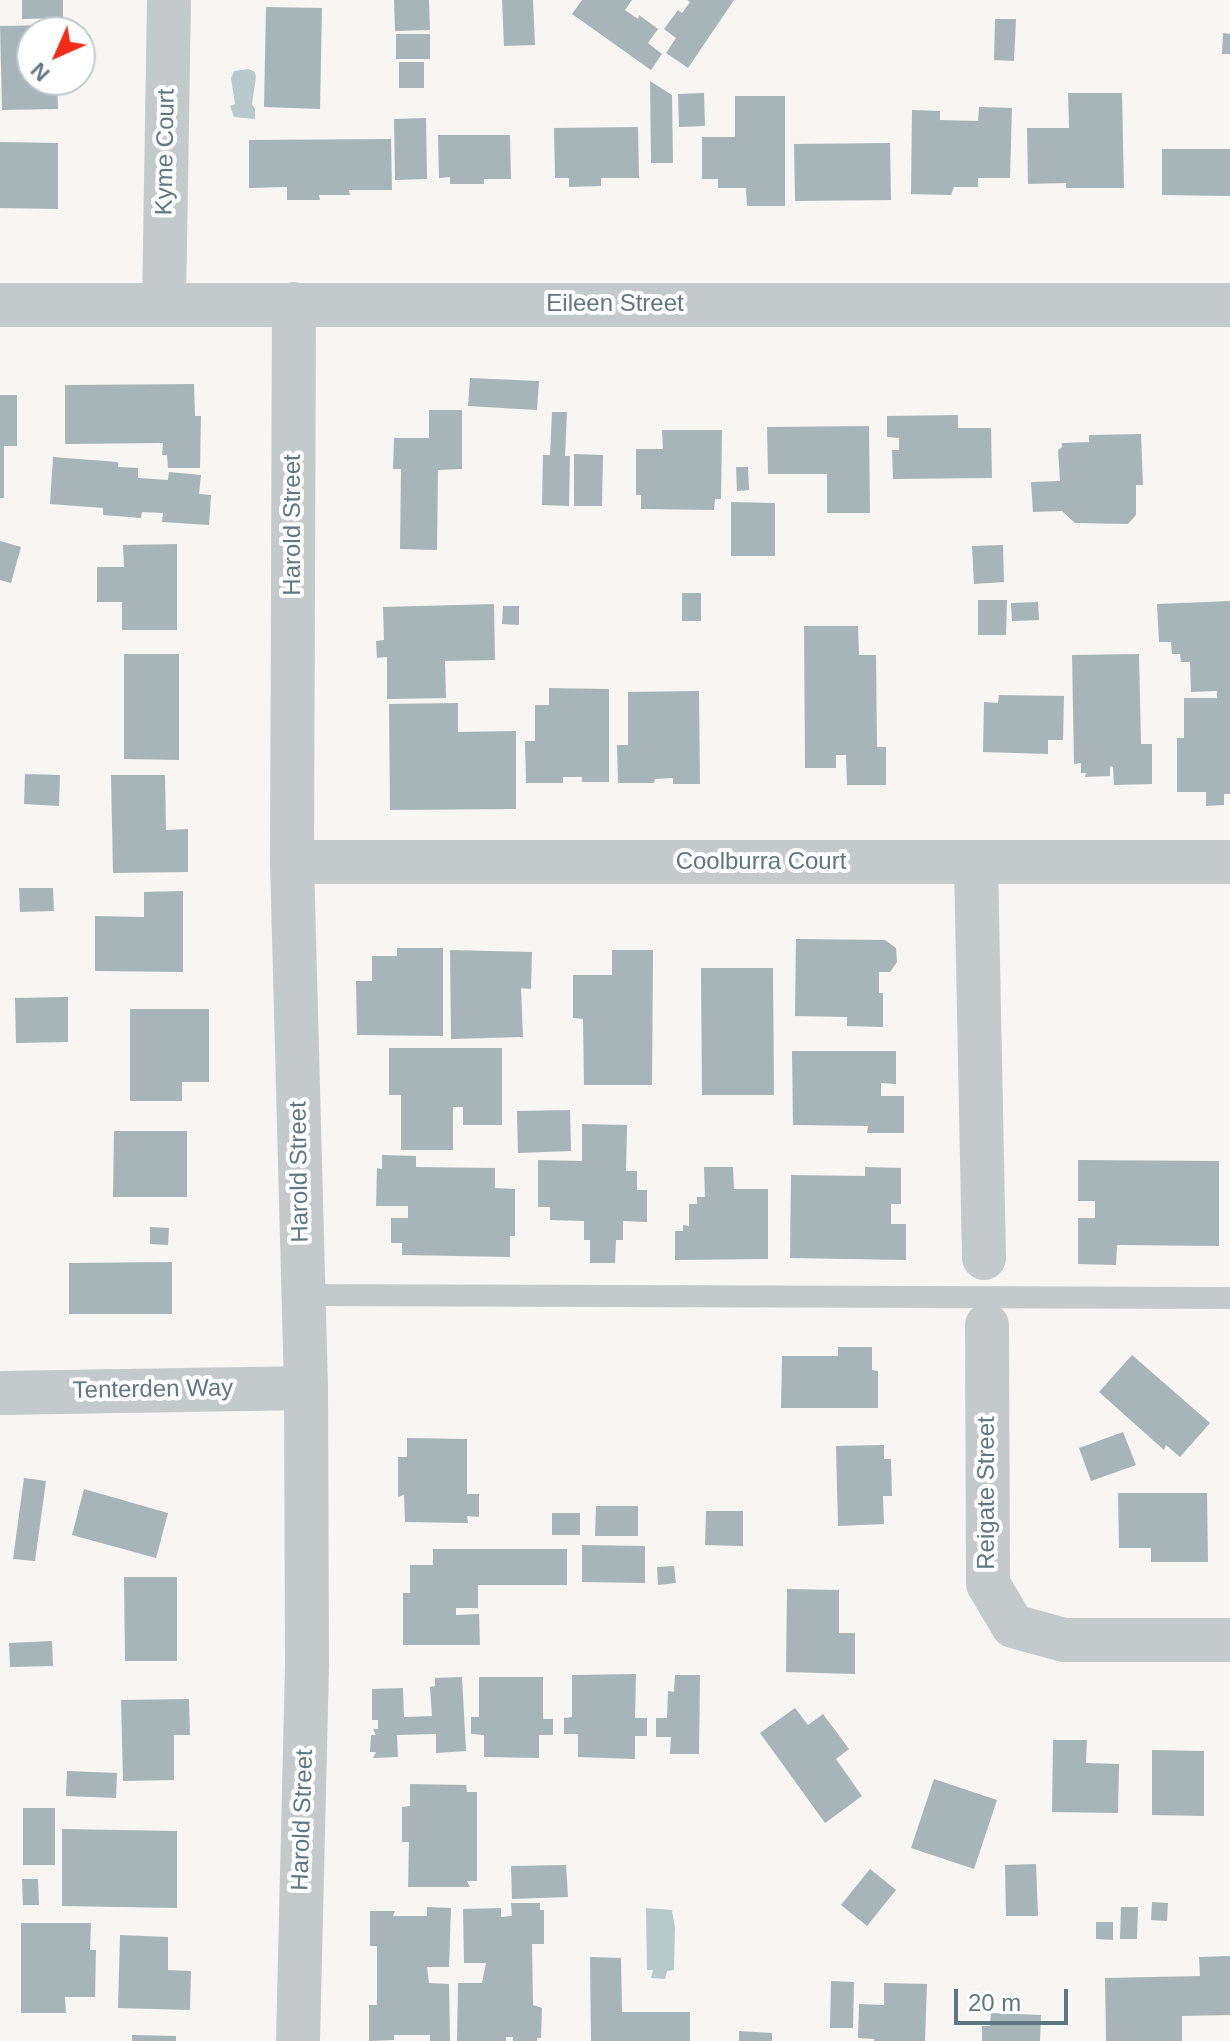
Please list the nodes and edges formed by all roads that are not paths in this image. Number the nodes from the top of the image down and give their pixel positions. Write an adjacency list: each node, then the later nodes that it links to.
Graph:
1 (169, 0): 2 (street, Kyme Court)
2 (164, 304): 3 (street, Eileen Street); 4 (street, Eileen Street)
3 (294, 304): 5 (street, Eileen Street); 6 (street, Harold Street)
4 (0, 305)
5 (1230, 305)
6 (292, 862): 8 (street, Coolburra Court); 10 (street, Harold Street)
7 (1230, 862): 8 (street, Coolburra Court)
8 (976, 863): 9 (street)
9 (984, 1258)
10 (303, 1295): 11 (lane); 13 (street, Harold Street)
11 (1230, 1298)
12 (987, 1325): 15 (street, Reigate Street)
13 (306, 1388): 14 (street, Tenterden Way); 16 (street, Harold Street)
14 (0, 1393)
15 (1230, 1640)
16 (298, 2041)

